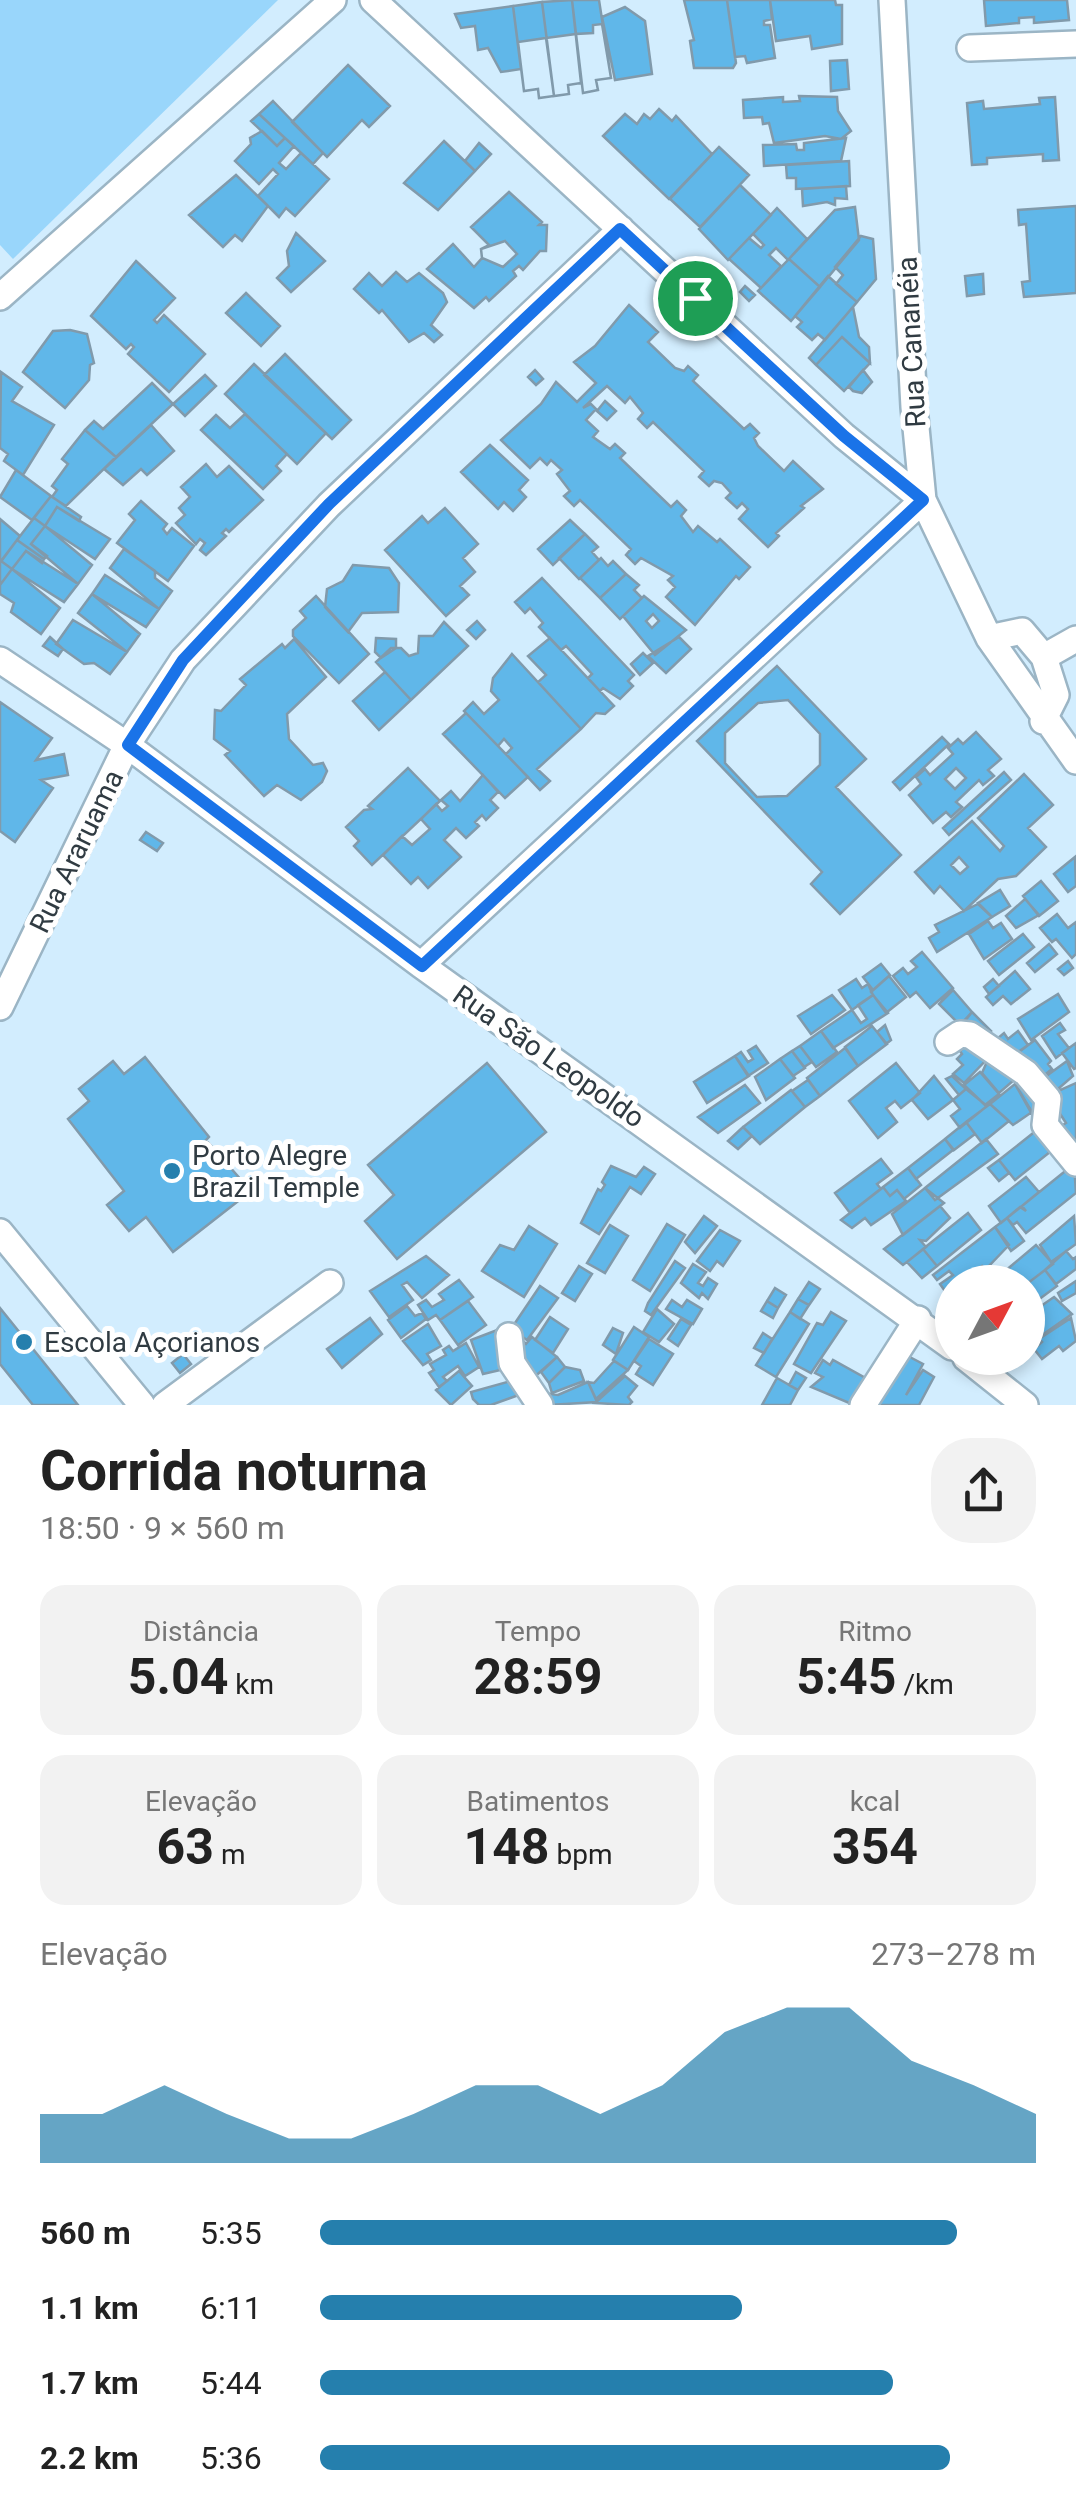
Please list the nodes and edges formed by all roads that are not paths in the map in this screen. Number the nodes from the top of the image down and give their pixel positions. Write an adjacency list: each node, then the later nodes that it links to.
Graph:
1 (333, 0): 7 (street)
2 (373, 0): 6 (street)
3 (892, 0): 8 (street, Rua Cananéia)
4 (1076, 44): 5 (street)
5 (970, 48)
6 (620, 229): 8 (street); 14 (street, Rua Araruama)
7 (0, 296)
8 (923, 500): 9 (street, Rua Cananéia); 16 (street)
9 (989, 638): 11 (street); 13 (street, Rua Cananéia)
10 (1076, 638): 11 (street)
11 (1044, 656): 13 (street)
12 (0, 660): 14 (street, Rua São Leopoldo)
13 (1044, 721): 15 (street, Rua Cananéia)
14 (128, 745): 16 (street, Rua São Leopoldo); 17 (street, Rua Araruama)
15 (1076, 761)
16 (422, 966): 22 (street, Rua São Leopoldo)
17 (0, 1007)
18 (948, 1042): 19 (street)
19 (1076, 1162)
20 (0, 1232): 26 (street)
21 (330, 1283): 27 (street)
22 (918, 1319): 23 (street, Rua São Leopoldo); 29 (street)
23 (935, 1333)
24 (509, 1336): 28 (street)
25 (987, 1375): 30 (street)
26 (142, 1405)
27 (165, 1405)
28 (540, 1405)
29 (864, 1405)
30 (1025, 1405)

